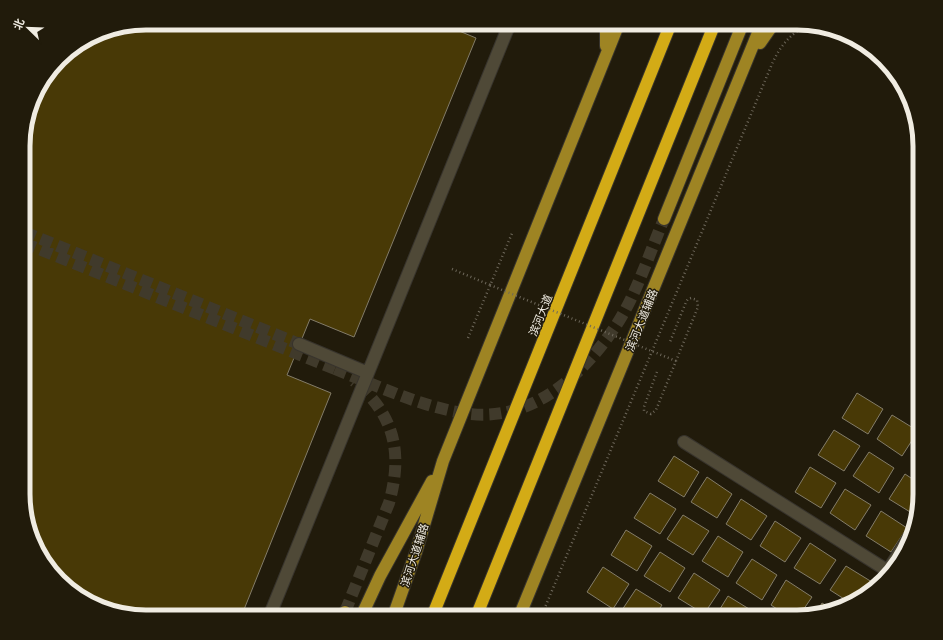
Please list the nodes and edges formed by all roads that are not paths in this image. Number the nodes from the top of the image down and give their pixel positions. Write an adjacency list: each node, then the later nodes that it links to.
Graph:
1 (507, 30): 13 (street)
2 (606, 30): 9 (main road)
3 (615, 30): 9 (main road, 滨河大道辅路)
4 (668, 30): 20 (highway, 滨河大道)
5 (712, 30): 21 (highway)
6 (740, 30): 11 (main road)
7 (759, 30): 10 (main road, 滨河大道辅路)
8 (770, 30): 10 (main road)
9 (606, 54): 15 (main road, 滨河大道辅路)
10 (744, 70): 22 (main road, 滨河大道辅路)
11 (664, 220)
12 (299, 344): 13 (street)
13 (368, 373): 17 (street)
14 (684, 442): 16 (street)
15 (443, 461): 18 (main road); 19 (main road, 滨河大道辅路)
16 (882, 572)
17 (272, 610)
18 (364, 610)
19 (395, 610)
20 (435, 610)
21 (479, 610)
22 (522, 610)

